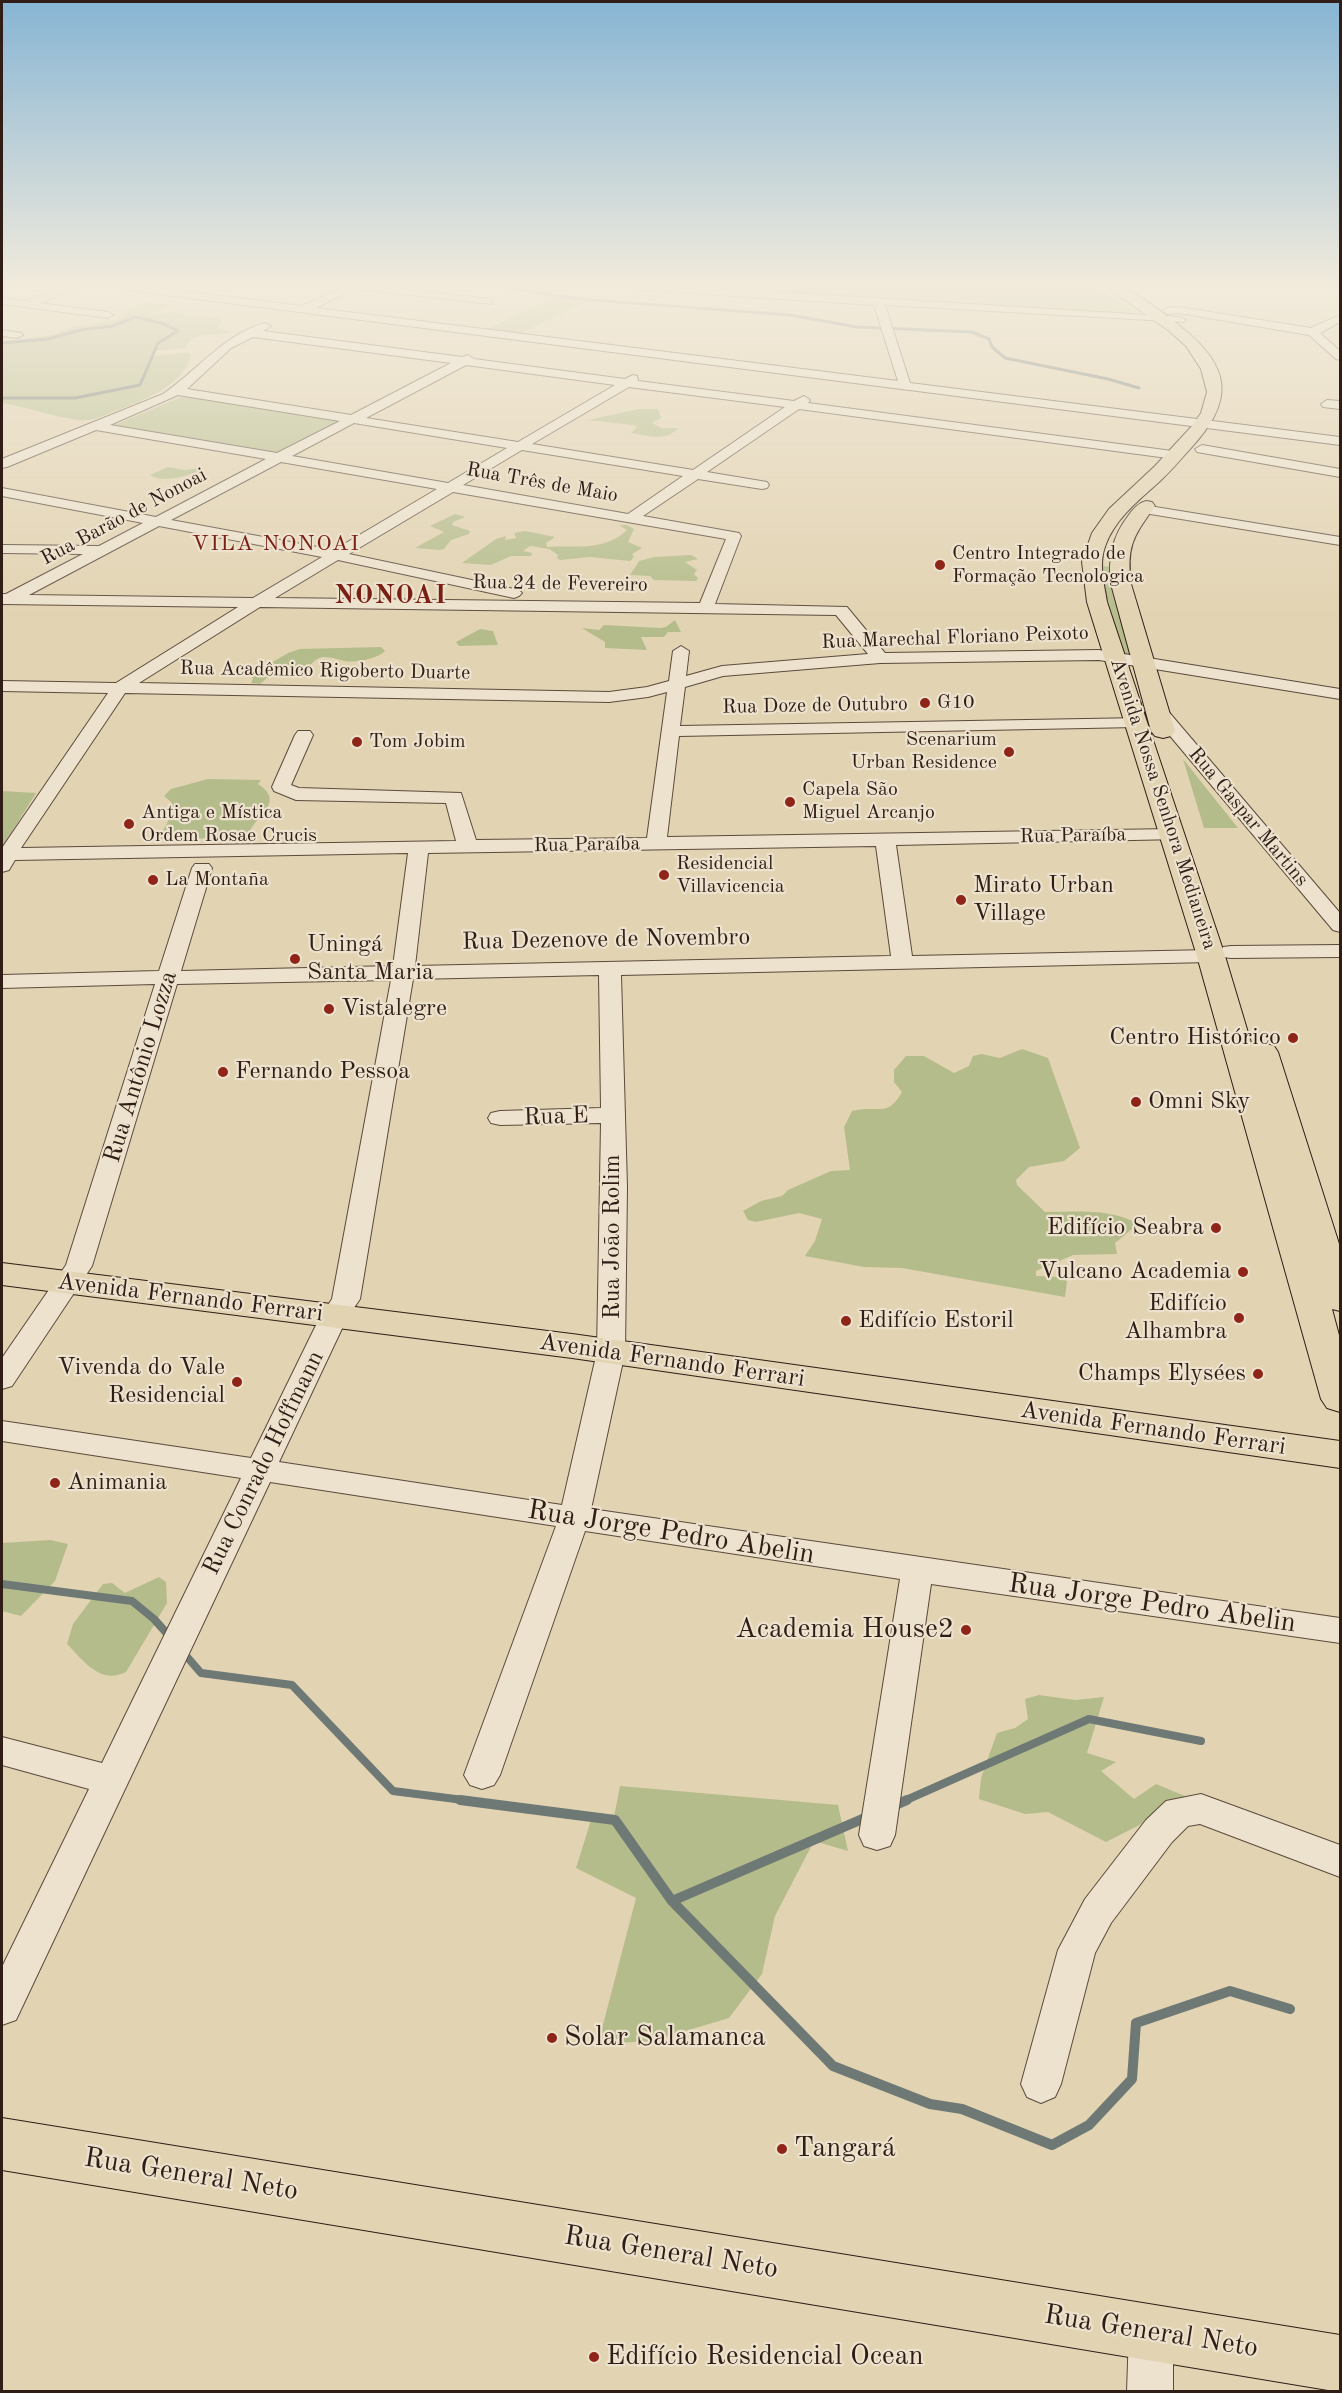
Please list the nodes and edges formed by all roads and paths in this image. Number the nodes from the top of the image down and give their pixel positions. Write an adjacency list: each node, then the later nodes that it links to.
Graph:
1 (160, 399): 15 (street)
2 (220, 399): 13 (street)
3 (391, 399): 13 (street, Rua Barão de Nonoai)
4 (599, 399): 17 (street)
5 (755, 399): 9 (street)
6 (805, 399): 9 (street)
7 (1012, 399): 14 (street)
8 (1215, 399): 14 (main road, Avenida Nossa Senhora Medianeira)
9 (796, 404): 19 (street); 23 (street)
10 (1327, 404): 11 (street)
11 (1341, 405)
12 (1227, 418): 14 (street); 16 (street); 18 (main road, Avenida Nossa Senhora Medianeira)
13 (352, 419): 17 (street); 20 (street, Rua Barão de Nonoai)
14 (1203, 423): 19 (main road, Avenida Nossa Senhora Medianeira)
15 (94, 426): 20 (street, Rua Três de Maio); 21 (street)
16 (1341, 441)
17 (519, 446): 23 (street); 25 (street)
18 (1202, 449): 22 (street); 27 (main road, Avenida Nossa Senhora Medianeira)
19 (1175, 455): 27 (main road, Avenida Nossa Senhora Medianeira)
20 (279, 458): 25 (street, Rua Três de Maio); 29 (street, Rua Barão de Nonoai)
21 (2, 464)
22 (1341, 473)
23 (695, 474): 24 (street); 28 (street)
24 (762, 485)
25 (450, 487): 28 (street, Rua Três de Maio); 33 (street)
26 (2, 492): 29 (street)
27 (1137, 504): 30 (street); 40 (main road, Avenida Nossa Senhora Medianeira); 40 (main road, Avenida Nossa Senhora Medianeira)
28 (631, 518): 37 (street, Rua Três de Maio)
29 (157, 521): 32 (street, Rua Barão de Nonoai); 33 (street)
30 (1341, 541)
31 (2, 549): 32 (street)
32 (101, 550): 34 (street, Rua Barão de Nonoai)
33 (335, 555): 35 (street); 36 (street)
34 (5, 599): 35 (street, Rua 24 de Fevereiro)
35 (257, 602): 36 (street, Rua 24 de Fevereiro); 43 (street)
36 (570, 605): 37 (street, Rua 24 de Fevereiro)
37 (706, 607): 39 (street, Rua 24 de Fevereiro)
38 (681, 651): 41 (street)
39 (880, 658): 40 (street, Rua Marechal Floriano Peixoto); 41 (street, Rua Marechal Floriano Peixoto)
40 (1129, 659): 45 (street, Rua Marechal Floriano Peixoto); 47 (main road, Avenida Nossa Senhora Medianeira)
41 (678, 685): 44 (street, Rua Acadêmico Rigoberto Duarte); 46 (street)
42 (2, 686): 43 (street, Rua Acadêmico Rigoberto Duarte)
43 (120, 688): 44 (street, Rua Acadêmico Rigoberto Duarte); 55 (street)
44 (648, 692): 46 (street)
45 (1341, 694)
46 (675, 708): 48 (street)
47 (1147, 715): 48 (street, Rua Doze de Outubro); 50 (main road, Avenida Nossa Senhora Medianeira); 57 (street, Rua Gaspar Martins); 59 (main road, Avenida Nossa Senhora Medianeira)
48 (673, 731): 52 (street)
49 (304, 735): 54 (street)
50 (1173, 835): 51 (street, Rua Paraíba); 59 (main road, Avenida Nossa Senhora Medianeira)
51 (885, 840): 52 (street, Rua Paraíba); 60 (street)
52 (656, 843): 54 (street, Rua Paraíba)
53 (419, 847): 54 (street, Rua Paraíba); 55 (street, Rua Paraíba); 62 (street, Rua Conrado Hoffmann)
54 (468, 847)
55 (3, 859)
56 (202, 868): 63 (street, Rua Antônio Lozza)
57 (1341, 926)
58 (1341, 951): 59 (street, Rua Dezenove de Novembro)
59 (1221, 954): 60 (street, Rua Dezenove de Novembro); 70 (main road, Avenida Nossa Senhora Medianeira); 74 (main road, Avenida Nossa Senhora Medianeira)
60 (902, 961): 61 (street, Rua Dezenove de Novembro)
61 (610, 967): 62 (street, Rua Dezenove de Novembro); 65 (street, Rua João Rolim)
62 (403, 972): 63 (street, Rua Dezenove de Novembro); 71 (street, Rua Conrado Hoffmann)
63 (169, 977): 64 (street, Rua Dezenove de Novembro); 69 (street, Rua Antônio Lozza)
64 (2, 981)
65 (613, 1115): 66 (street, Rua E); 72 (street, Rua João Rolim)
66 (500, 1118)
67 (2, 1256): 69 (main road, Avenida Fernando Ferrari)
68 (2, 1274): 69 (main road, Avenida Fernando Ferrari)
69 (73, 1274): 71 (main road, Avenida Fernando Ferrari); 73 (street, Rua Antônio Lozza)
70 (1341, 1299)
71 (340, 1308): 72 (main road, Avenida Fernando Ferrari); 78 (street, Rua Conrado Hoffmann)
72 (612, 1343): 76 (main road, Avenida Fernando Ferrari); 77 (main road, Avenida Fernando Ferrari); 79 (street, Rua João Rolim)
73 (2, 1379)
74 (1341, 1399)
75 (2, 1431): 78 (street, Rua Jorge Pedro Abelin)
76 (1341, 1433)
77 (1341, 1455)
78 (260, 1470): 79 (street, Rua Jorge Pedro Abelin); 84 (street, Rua Conrado Hoffmann)
79 (574, 1518): 80 (street, Rua Jorge Pedro Abelin); 83 (street, Rua João Rolim)
80 (917, 1570): 81 (street, Rua Jorge Pedro Abelin); 85 (street)
81 (1341, 1631)
82 (2, 1752): 84 (street)
83 (482, 1775)
84 (111, 1780): 87 (street, Rua Conrado Hoffmann)
85 (877, 1835)
86 (1341, 1862): 88 (street)
87 (2, 2007)
88 (1041, 2084)
89 (2, 2144): 90 (main road, Rua General Neto)
90 (1151, 2332): 91 (main road, Rua General Neto); 92 (street)
91 (1341, 2364)
92 (1150, 2391)

